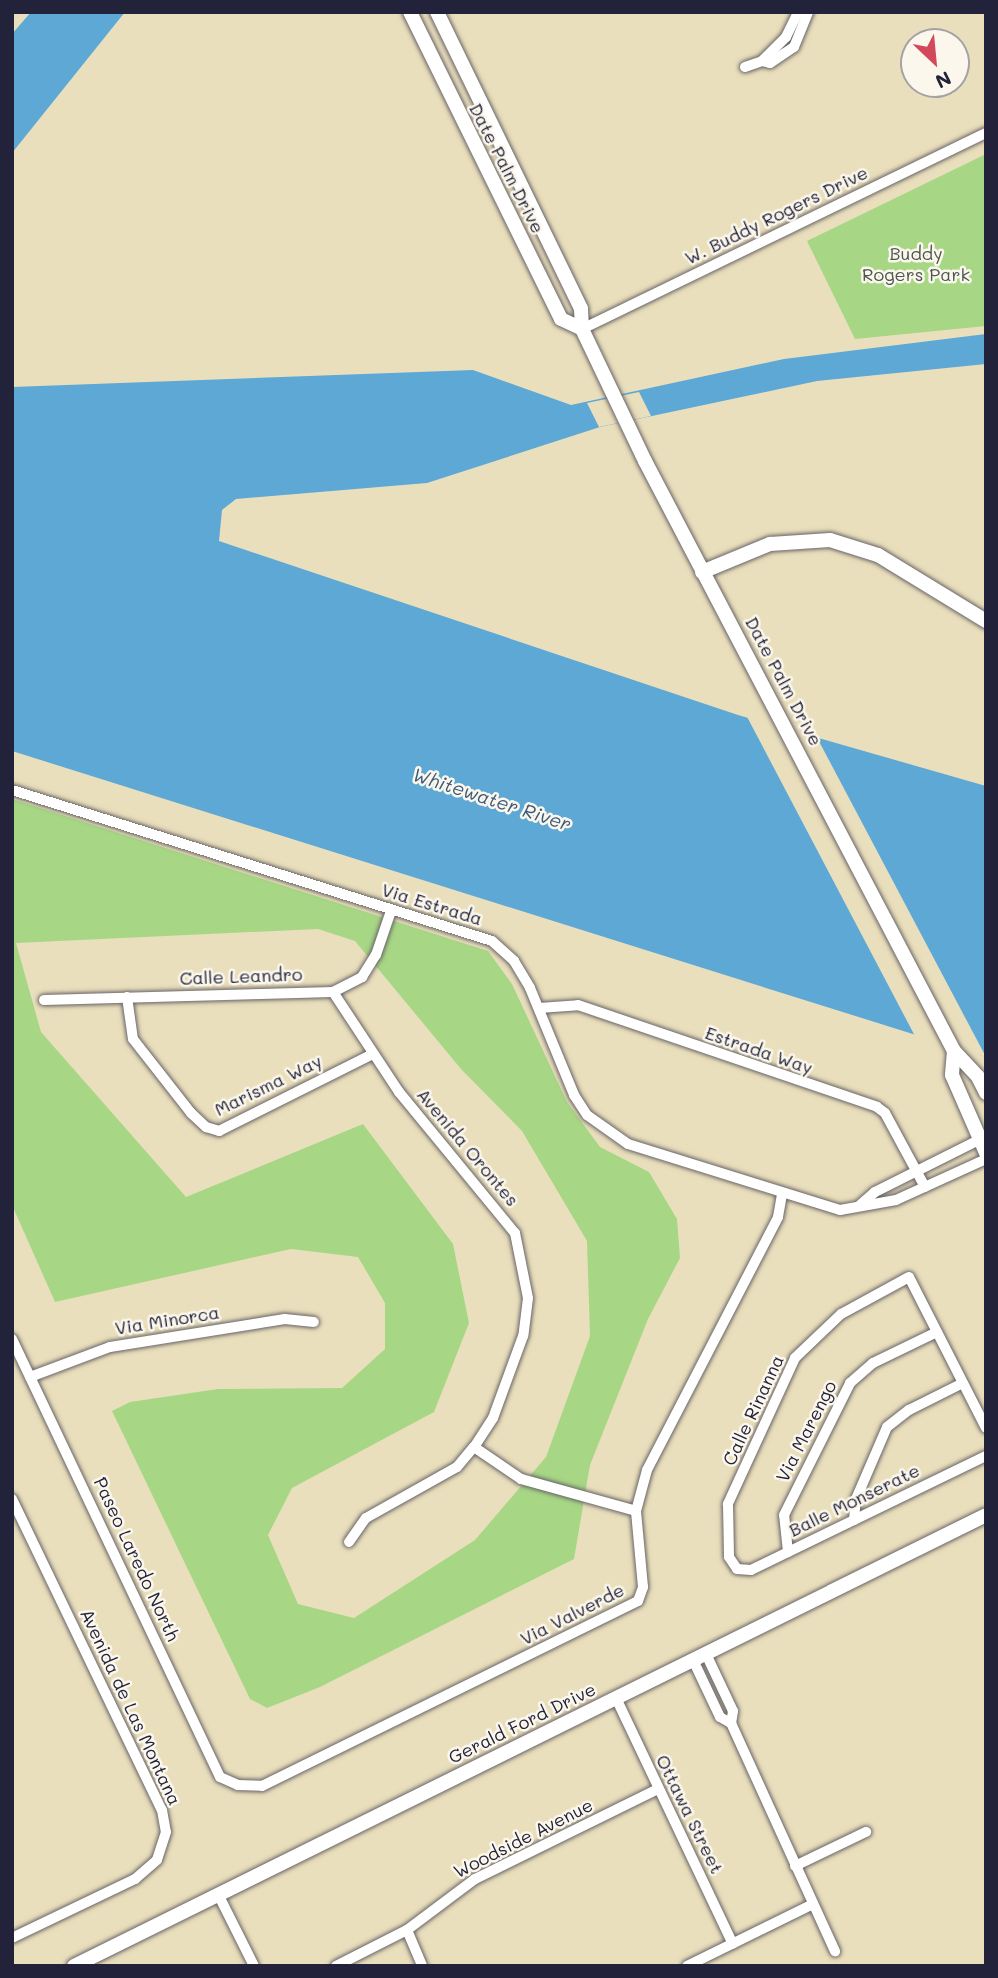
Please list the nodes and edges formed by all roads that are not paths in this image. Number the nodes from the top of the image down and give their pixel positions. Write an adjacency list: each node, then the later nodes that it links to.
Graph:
1 (410, 12): 8 (main road, Date Palm Drive)
2 (437, 12): 8 (main road, Date Palm Drive)
3 (798, 12): 5 (street)
4 (808, 12): 5 (street)
5 (762, 61): 6 (street)
6 (745, 67)
7 (986, 133): 8 (street, W. Buddy Rogers Drive)
8 (582, 329): 9 (main road, Date Palm Drive)
9 (702, 572): 10 (main road); 17 (main road, Date Palm Drive)
10 (986, 621)
11 (12, 790): 12 (street, Via Estrada)
12 (391, 911): 13 (street, Calle Leandro); 16 (street, Via Estrada)
13 (333, 992): 14 (street, Calle Leandro); 18 (street, Avenida Orontes)
14 (127, 998): 15 (street, Calle Leandro); 18 (street, Marisma Way)
15 (44, 1000)
16 (539, 1008): 22 (street, Estrada Way); 24 (street, Via Estrada)
17 (954, 1051): 19 (main road, Date Palm Drive); 20 (main road, Date Palm Drive)
18 (373, 1054): 32 (street, Avenida Orontes)
19 (986, 1093)
20 (982, 1140): 21 (main road, Date Palm Drive); 22 (street)
21 (986, 1156): 23 (street, Via Estrada)
22 (916, 1170): 23 (street, Estrada Way); 25 (street)
23 (925, 1187): 25 (street, Via Estrada)
24 (782, 1195): 25 (street, Via Estrada); 35 (street, Via Valverde)
25 (858, 1206)
26 (314, 1322): 29 (street, Via Minorca)
27 (937, 1332): 30 (street); 39 (street, Via Marengo); 40 (street, Calle Rinanna)
28 (12, 1339): 29 (street, Paseo Laredo North)
29 (30, 1377): 46 (street, Paseo Laredo North)
30 (963, 1383): 31 (street); 37 (street)
31 (986, 1429)
32 (474, 1447): 35 (street); 38 (street, Avenida Orontes)
33 (986, 1456): 37 (street, Balle Monserate)
34 (12, 1499): 53 (street, Avenida de Las Montana)
35 (636, 1511): 46 (street, Via Valverde)
36 (986, 1515): 41 (main road, Gerald Ford Drive)
37 (854, 1520): 39 (street, Balle Monserate)
38 (349, 1542)
39 (788, 1552): 40 (street, Balle Monserate)
40 (737, 1569)
41 (700, 1657): 42 (main road, Gerald Ford Drive); 43 (street); 44 (street)
42 (616, 1698): 47 (street, Ottawa Street); 50 (main road, Gerald Ford Drive)
43 (729, 1701): 44 (street); 45 (street)
44 (716, 1708): 45 (street)
45 (731, 1723): 49 (street)
46 (238, 1785)
47 (658, 1790): 52 (street, Woodside Avenue); 54 (street, Ottawa Street)
48 (866, 1832): 49 (street)
49 (796, 1866): 51 (street)
50 (218, 1894): 56 (main road, Gerald Ford Drive); 57 (street)
51 (813, 1904): 54 (street); 55 (street)
52 (407, 1930): 58 (street, Woodside Avenue); 59 (street)
53 (12, 1938)
54 (733, 1944): 60 (street)
55 (835, 1951)
56 (74, 1966)
57 (254, 1966)
58 (336, 1966)
59 (422, 1966)
60 (688, 1966)

